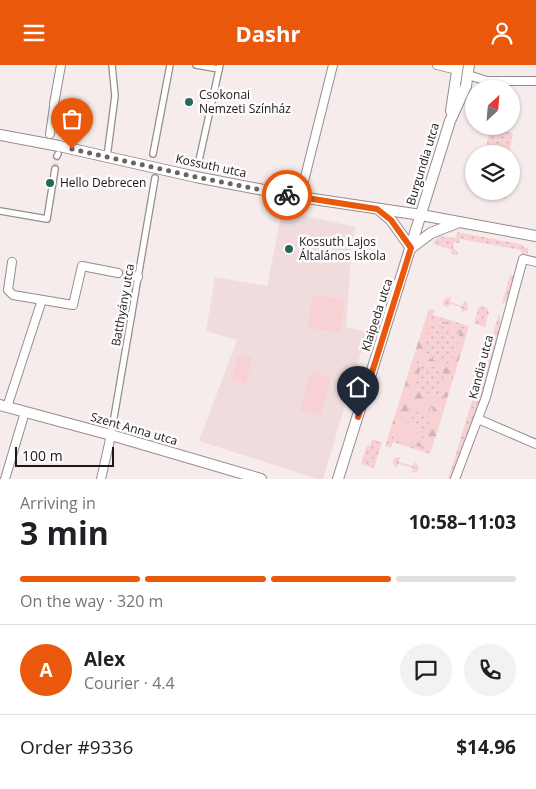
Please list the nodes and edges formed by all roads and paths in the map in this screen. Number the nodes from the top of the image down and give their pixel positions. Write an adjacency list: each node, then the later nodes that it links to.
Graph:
1 (61, 65): 12 (street)
2 (112, 65): 15 (street)
3 (170, 65): 14 (street)
4 (196, 65): 7 (street)
5 (333, 65): 19 (street)
6 (437, 65): 8 (street)
7 (219, 67): 16 (street)
8 (457, 68): 9 (street); 11 (street, Burgundia utca)
9 (468, 70): 10 (street); 11 (street, Burgundia utca)
10 (536, 81)
11 (450, 121): 22 (street, Burgundia utca)
12 (50, 134)
13 (0, 135): 15 (street, Kossuth utca)
14 (153, 154)
15 (107, 157): 19 (street, Kossuth utca)
16 (198, 165)
17 (55, 169): 21 (street)
18 (155, 178): 33 (street, Batthyány utca)
19 (300, 197): 20 (street, Kossuth utca)
20 (377, 209): 22 (street, Kossuth utca); 25 (street)
21 (0, 211)
22 (421, 215): 23 (street, Kossuth utca); 25 (street, Klaipeda utca)
23 (460, 222): 24 (street, Kossuth utca); 25 (street)
24 (536, 236)
25 (411, 248): 38 (street, Klaipeda utca)
26 (12, 262): 29 (street)
27 (536, 262): 32 (street, Kandia utca)
28 (118, 273): 29 (street)
29 (42, 300): 30 (street)
30 (4, 406): 31 (street, Szent Anna utca)
31 (25, 412): 33 (street, Szent Anna utca); 35 (street)
32 (478, 419): 34 (street); 39 (street, Kandia utca)
33 (111, 435): 36 (street); 37 (street, Szent Anna utca)
34 (536, 444)
35 (5, 479)
36 (102, 479)
37 (261, 479)
38 (338, 479)
39 (455, 479)

